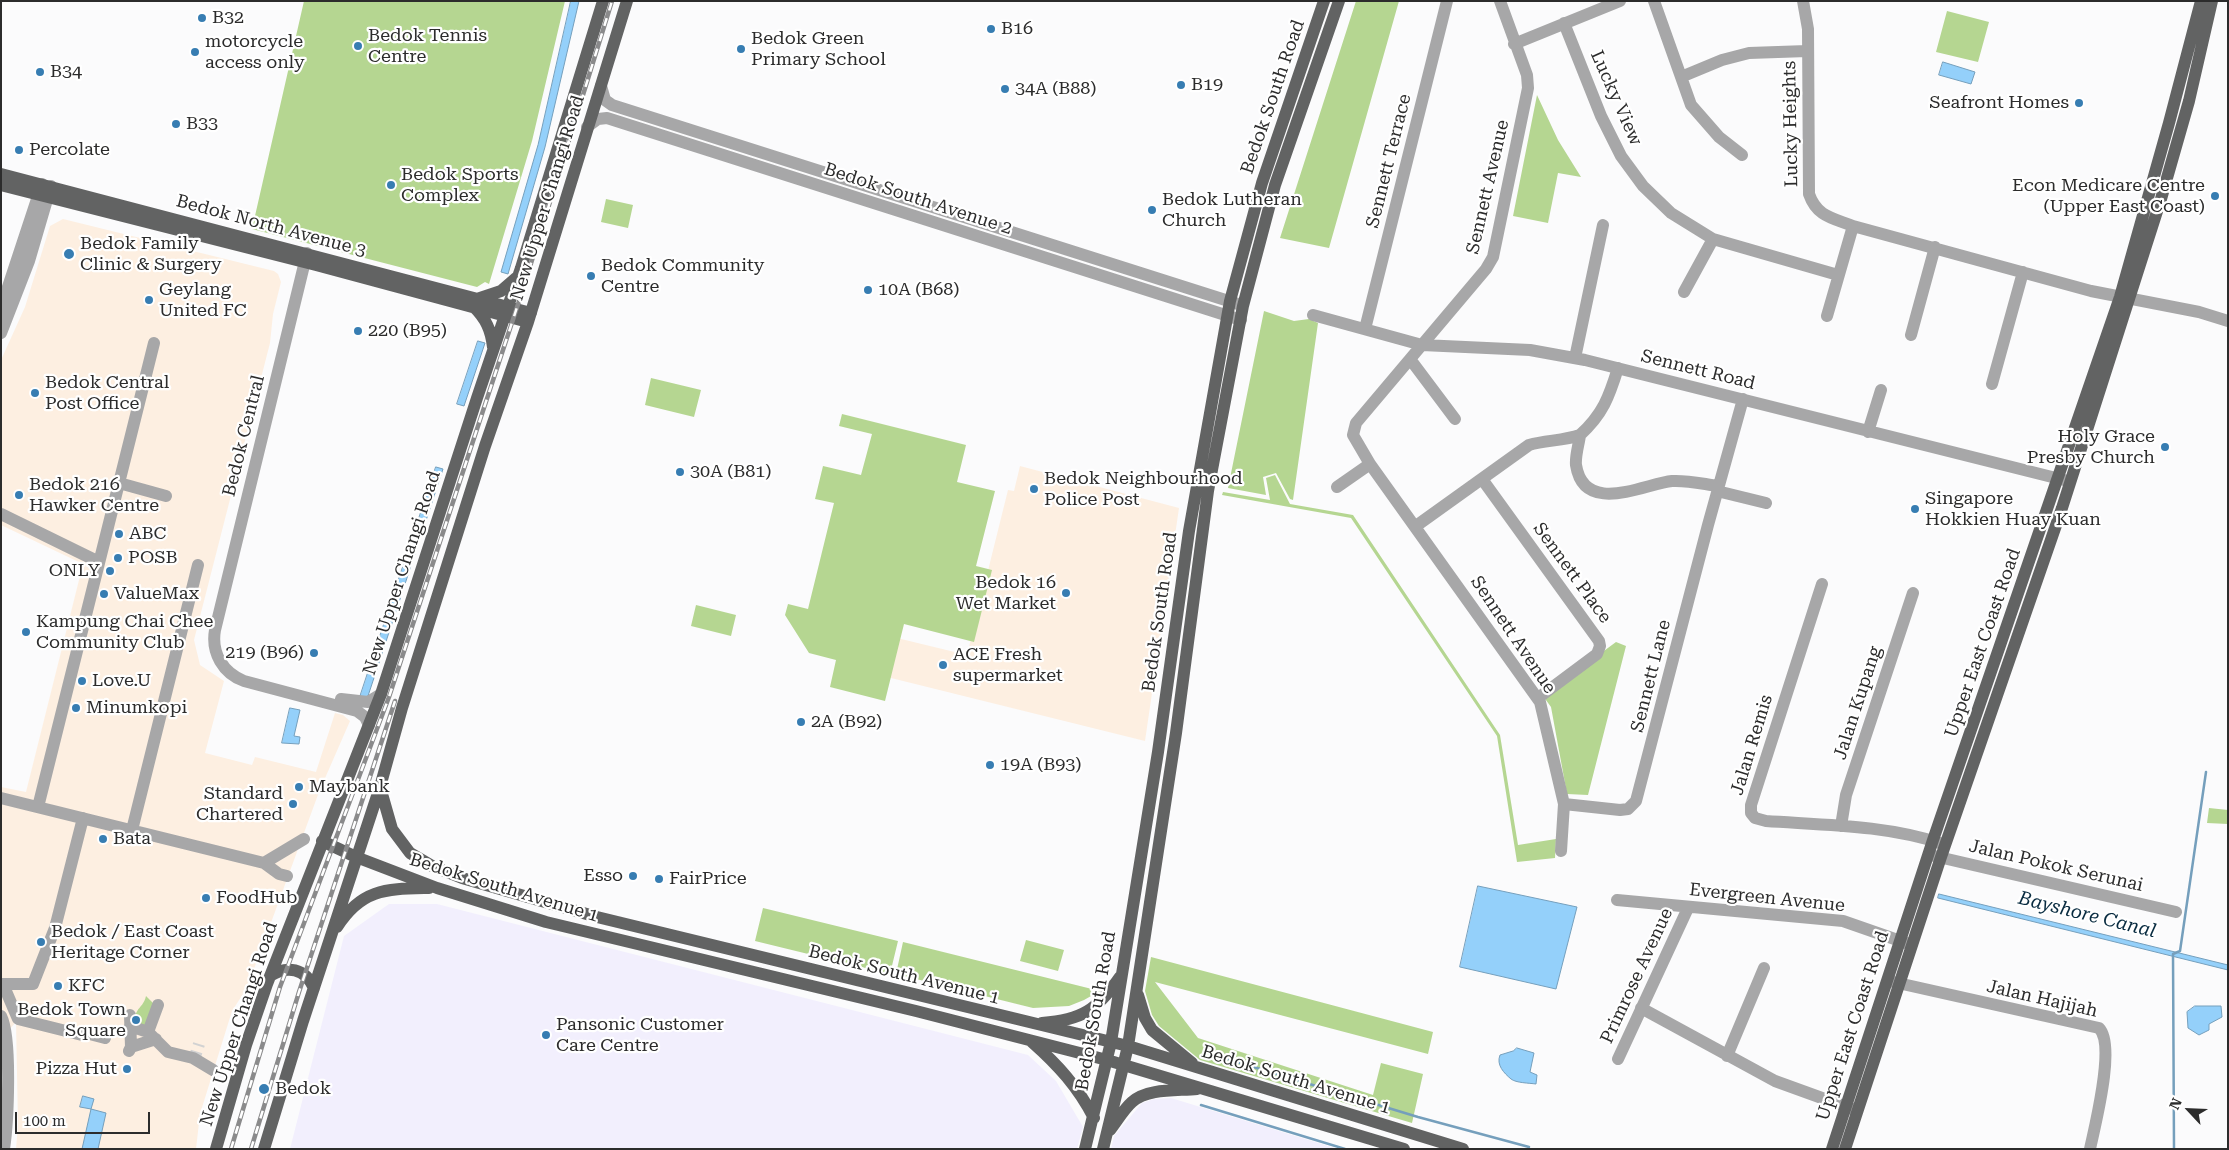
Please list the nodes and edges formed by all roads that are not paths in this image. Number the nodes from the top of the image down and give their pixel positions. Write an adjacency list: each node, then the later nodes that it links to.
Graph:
1 (603, 1): 29 (main road, New Upper Changi Road)
2 (627, 1): 17 (main road, New Upper Changi Road)
3 (1324, 1): 33 (main road, Bedok South Road)
4 (1339, 1): 35 (main road, Bedok South Road)
5 (1447, 1): 44 (street, Sennett Terrace)
6 (1500, 1): 14 (street, Sennett Avenue)
7 (1620, 1): 12 (street)
8 (1654, 1): 16 (street)
9 (1803, 1): 15 (street, Lucky Heights)
10 (2201, 1): 32 (main road, Upper East Coast Road)
11 (2212, 1): 32 (main road, Upper East Coast Road)
12 (1597, 5): 13 (street)
13 (1564, 23): 14 (street); 25 (street, Lucky View)
14 (1514, 44): 48 (street, Sennett Avenue)
15 (1807, 51): 16 (street); 24 (street, Lucky Heights)
16 (1680, 77): 19 (street)
17 (601, 86): 18 (main road, New Upper Changi Road); 33 (street, Bedok South Avenue 2)
18 (587, 127): 39 (street, Bedok South Avenue 2); 41 (main road, New Upper Changi Road)
19 (1742, 155)
20 (1, 174): 22 (main road, Bedok North Avenue 3)
21 (1, 185): 22 (main road, Bedok North Avenue 3)
22 (45, 190): 27 (main road, Bedok North Avenue 3); 36 (street); 45 (street)
23 (1603, 225): 51 (street)
24 (1854, 226): 26 (street, Lucky Heights); 30 (street)
25 (1713, 240): 30 (street, Lucky View); 31 (street)
26 (1934, 247): 28 (street, Lucky Heights); 46 (street)
27 (305, 258): 34 (main road, Bedok North Avenue 3); 74 (street, Bedok Central)
28 (2023, 272): 32 (street, Lucky Heights); 53 (street)
29 (519, 275): 34 (main road); 37 (main road, New Upper Changi Road)
30 (1838, 276): 40 (street)
31 (1684, 292)
32 (2124, 298): 43 (street, Lucky Heights); 62 (main road, Upper East Coast Road)
33 (1230, 302): 35 (street, Bedok South Avenue 2); 39 (main road, Bedok South Road)
34 (476, 303): 37 (main road, Bedok North Avenue 3); 49 (main road)
35 (1243, 306): 42 (main road, Bedok South Road)
36 (1, 308)
37 (507, 311): 41 (main road, Bedok North Avenue 3); 49 (main road, New Upper Changi Road)
38 (1313, 315): 44 (street, Sennett Road)
39 (1227, 316): 42 (street, Bedok South Avenue 2); 59 (main road, Bedok South Road)
40 (1827, 316)
41 (529, 318): 78 (main road, New Upper Changi Road)
42 (1240, 320): 59 (main road, Bedok South Road)
43 (2228, 321)
44 (1365, 329): 48 (street, Sennett Road)
45 (1, 333)
46 (1911, 335)
47 (154, 343): 63 (street)
48 (1422, 344): 50 (street, Sennett Avenue); 51 (street, Sennett Road)
49 (493, 350): 75 (main road, New Upper Changi Road)
50 (1410, 358): 56 (street); 60 (street, Sennett Avenue)
51 (1575, 358): 52 (street, Sennett Road)
52 (1618, 368): 55 (street, Sennett Road); 58 (street)
53 (1992, 384)
54 (1881, 390): 57 (street)
55 (1743, 399): 57 (street, Sennett Road); 65 (street, Sennett Lane)
56 (1456, 419)
57 (1868, 432): 62 (street, Sennett Road)
58 (1580, 435): 61 (street); 65 (street)
59 (1209, 455): 101 (main road, Bedok South Road); 107 (main road, Bedok South Road)
60 (1370, 464): 64 (street); 69 (street, Sennett Avenue)
61 (1482, 479): 69 (street); 76 (street, Sennett Place)
62 (2065, 480): 87 (main road, Upper East Coast Road)
63 (119, 483): 66 (street); 70 (street)
64 (1337, 487)
65 (1718, 489): 67 (street); 80 (street, Sennett Lane)
66 (166, 496)
67 (1766, 503)
68 (1, 514): 70 (street)
69 (1416, 526): 76 (street, Sennett Avenue)
70 (99, 562): 81 (street)
71 (198, 565): 84 (street)
72 (1822, 584): 83 (street, Jalan Remis)
73 (1913, 592): 83 (street, Jalan Kupang)
74 (217, 627): 75 (street, Bedok Central); 77 (street, Bedok Central)
75 (381, 694): 77 (main road, New Upper Changi Road)
76 (1538, 698): 80 (street, Sennett Avenue)
77 (369, 725): 86 (main road, New Upper Changi Road)
78 (380, 787): 90 (main road, New Upper Changi Road); 111 (main road, Bedok South Avenue 1)
79 (1, 798): 81 (street)
80 (1564, 804): 88 (street, Sennett Avenue)
81 (38, 807): 82 (street)
82 (82, 818): 84 (street); 104 (street)
83 (1841, 826): 87 (street, Jalan Remis)
84 (132, 830): 91 (street)
85 (304, 839): 91 (street)
86 (322, 842): 90 (main road, Bedok South Avenue 1); 102 (main road, New Upper Changi Road)
87 (1939, 842): 89 (main road, Upper East Coast Road)
88 (1560, 851)
89 (1935, 856): 96 (street, Jalan Pokok Serunai); 98 (main road, Upper East Coast Road); 99 (main road, Upper East Coast Road)
90 (356, 857): 93 (main road, Bedok South Avenue 1); 97 (main road, New Upper Changi Road)
91 (264, 862): 92 (street)
92 (287, 876)
93 (437, 888): 97 (main road); 114 (main road, Bedok South Avenue 1)
94 (1617, 900): 95 (street, Evergreen Avenue)
95 (1688, 908): 98 (street, Evergreen Avenue); 109 (street, Primrose Avenue)
96 (2176, 912)
97 (329, 938): 106 (main road, New Upper Changi Road)
98 (1899, 941): 99 (street, Evergreen Avenue); 103 (main road, Upper East Coast Road)
99 (1912, 945): 105 (main road, Upper East Coast Road)
100 (1764, 968): 117 (street)
101 (1123, 973): 111 (main road); 115 (main road, Bedok South Road)
102 (270, 976): 106 (main road); 130 (main road, New Upper Changi Road)
103 (1886, 981): 105 (street, Jalan Hajijah); 124 (main road, Upper East Coast Road)
104 (2, 984): 113 (street)
105 (1899, 984): 125 (main road, Upper East Coast Road); 139 (street, Jalan Hajijah)
106 (314, 988): 131 (main road, New Upper Changi Road)
107 (1137, 990): 116 (main road, Bedok South Road); 121 (main road)
108 (158, 1005): 112 (street)
109 (1641, 1008): 117 (street); 118 (street, Primrose Avenue)
110 (1, 1016): 129 (street)
111 (1030, 1024): 115 (main road, Bedok South Avenue 1)
112 (152, 1035): 112 (street); 122 (street)
113 (108, 1038)
114 (1030, 1041): 119 (main road, Bedok South Avenue 1); 126 (main road)
115 (1111, 1042): 116 (main road, Bedok South Avenue 1); 119 (main road, Bedok South Road)
116 (1128, 1046): 120 (main road, Bedok South Road); 121 (main road, Bedok South Avenue 1)
117 (1727, 1056): 124 (street)
118 (1618, 1059)
119 (1107, 1060): 120 (main road, Bedok South Avenue 1); 126 (main road, Bedok South Road)
120 (1124, 1065): 123 (main road, Bedok South Avenue 1); 128 (main road, Bedok South Road)
121 (1198, 1068): 135 (main road, Bedok South Avenue 1)
122 (213, 1070)
123 (1204, 1088): 128 (main road); 134 (main road, Bedok South Avenue 1)
124 (1846, 1107): 125 (street); 136 (main road, Upper East Coast Road)
125 (1858, 1111): 127 (main road, Upper East Coast Road)
126 (1094, 1118): 132 (main road, Bedok South Road)
127 (1852, 1129): 137 (main road, Upper East Coast Road); 138 (main road)
128 (1107, 1134): 133 (main road, Bedok South Road)
129 (4, 1149)
130 (216, 1149)
131 (264, 1149)
132 (1085, 1149)
133 (1103, 1149)
134 (1404, 1149)
135 (1463, 1149)
136 (1832, 1149)
137 (1845, 1149)
138 (1857, 1149)
139 (2090, 1149)

